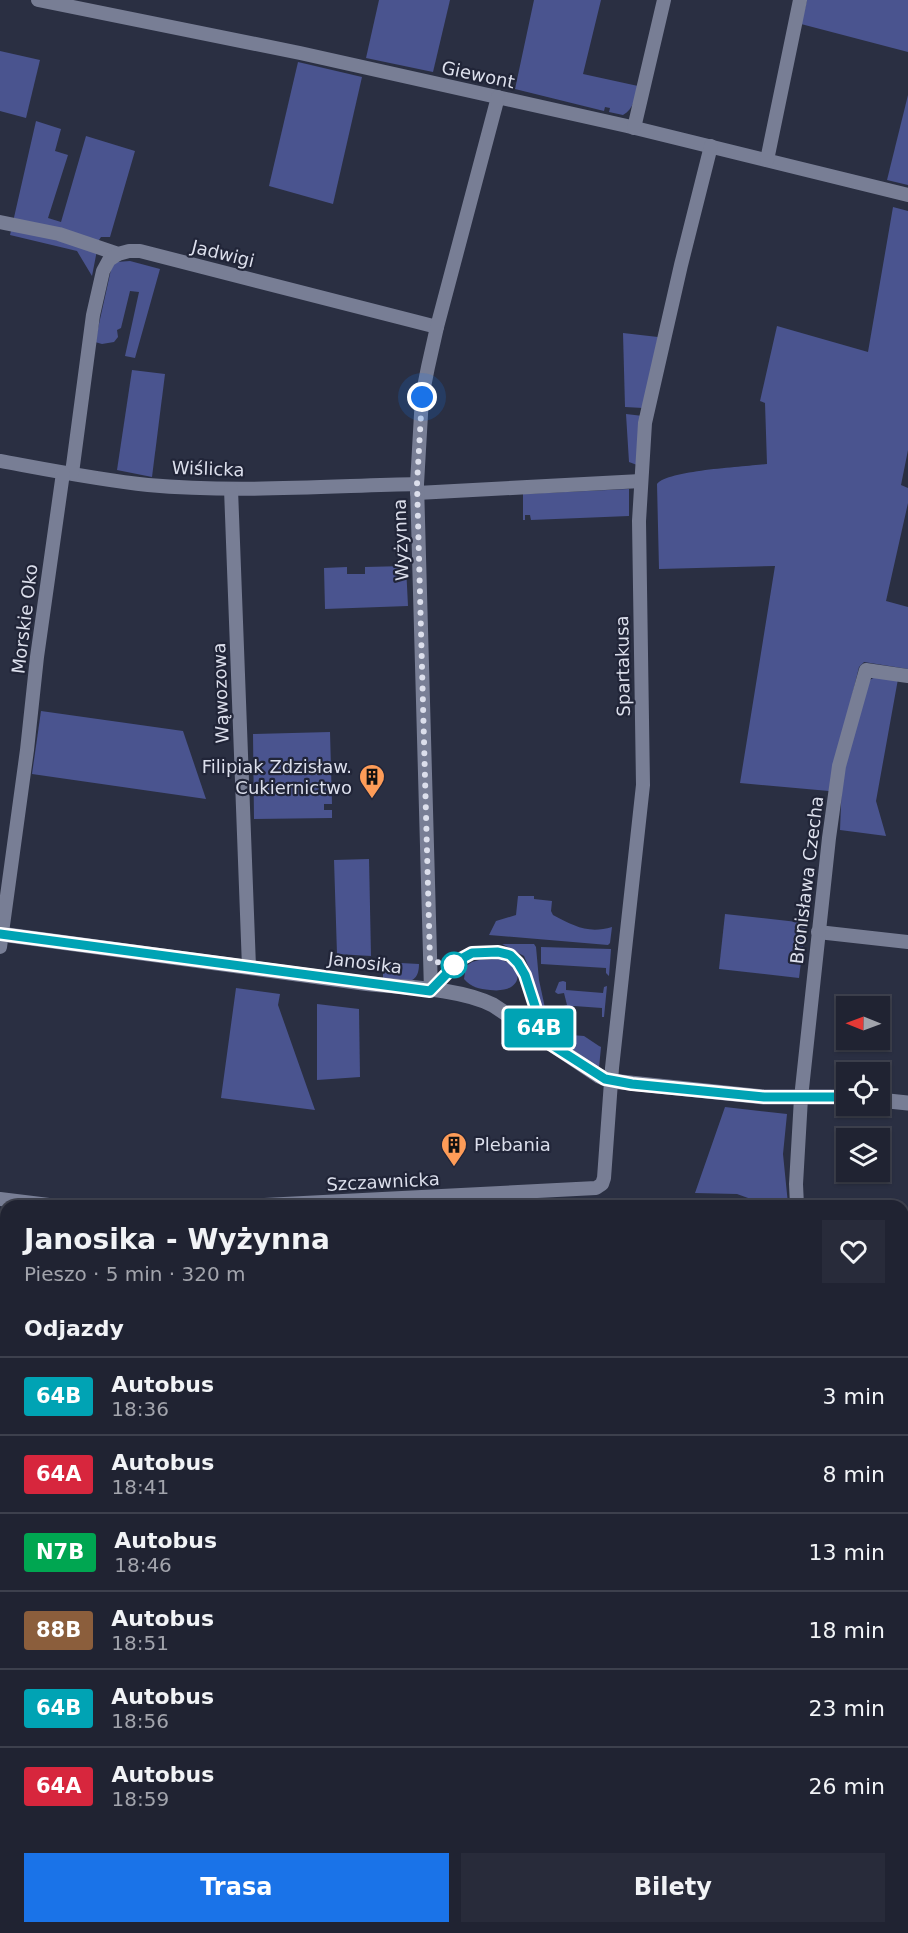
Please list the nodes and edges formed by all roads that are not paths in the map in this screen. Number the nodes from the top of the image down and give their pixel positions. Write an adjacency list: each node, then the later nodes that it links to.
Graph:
1 (38, 0): 4 (street, Giewont)
2 (664, 0): 5 (street)
3 (800, 0): 7 (street)
4 (498, 97): 5 (street, Giewont); 11 (street, Wyżynna)
5 (634, 128): 6 (street, Giewont)
6 (711, 147): 7 (street, Giewont); 14 (street, Spartakusa)
7 (767, 160): 8 (street, Giewont)
8 (908, 195)
9 (0, 222): 10 (street, Jadwigi)
10 (118, 254): 11 (street, Jadwigi); 13 (street, Morskie Oko)
11 (437, 327): 16 (street, Wyżynna)
12 (0, 461): 13 (street, Wiślicka)
13 (67, 473): 15 (street, Wiślicka); 19 (street, Morskie Oko)
14 (641, 481): 16 (street, Wiślicka); 23 (street, Spartakusa)
15 (231, 489): 16 (street, Wiślicka); 21 (street, Wąwozowa)
16 (417, 489): 22 (street, Wyżynna)
17 (908, 676): 18 (street, Bronisława Czecha)
18 (818, 932): 20 (street); 25 (street, Bronisława Czecha)
19 (1, 938): 21 (street, Janosika)
20 (908, 942)
21 (249, 967): 22 (street, Janosika)
22 (430, 991): 23 (street, Janosika)
23 (611, 1081): 25 (street, Janosika); 28 (street, Spartakusa)
24 (836, 1097): 25 (street, Janosika)
25 (801, 1098): 30 (street, Bronisława Czecha)
26 (890, 1101): 27 (street)
27 (908, 1103)
28 (596, 1188): 29 (street, Szczawnicka)
29 (390, 1200)
30 (797, 1200)

